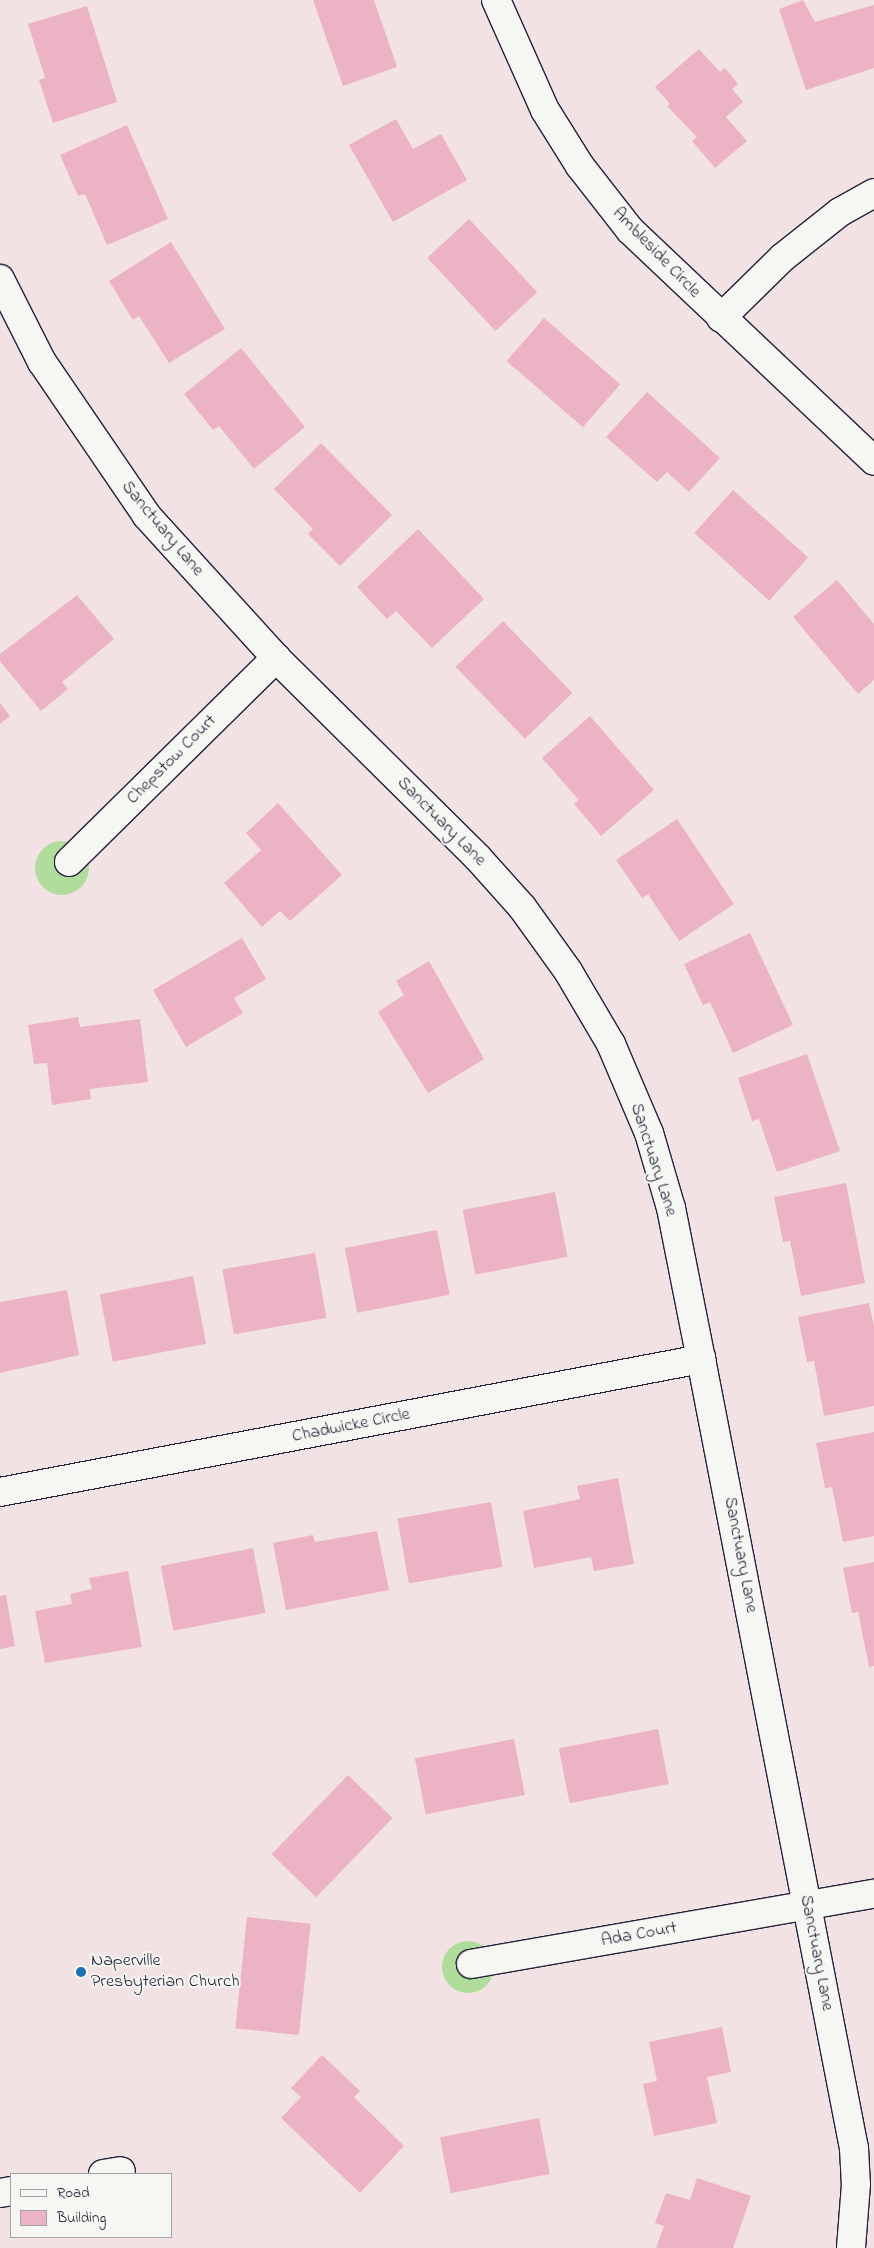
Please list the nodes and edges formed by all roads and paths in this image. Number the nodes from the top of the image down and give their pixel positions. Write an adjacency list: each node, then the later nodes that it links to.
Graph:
1 (496, 0): 4 (street, Ambleside Circle)
2 (874, 193): 4 (street)
3 (0, 279): 6 (street, Sanctuary Lane)
4 (721, 318): 5 (street, Ambleside Circle)
5 (874, 461)
6 (276, 658): 7 (street, Chepstow Court); 8 (street, Sanctuary Lane)
7 (69, 862)
8 (702, 1359): 9 (street, Chadwicke Circle); 11 (street, Sanctuary Lane)
9 (0, 1492)
10 (874, 1894): 11 (street, Ada Court)
11 (808, 1907): 12 (street, Ada Court); 13 (street, Sanctuary Lane)
12 (471, 1964)
13 (851, 2248)

